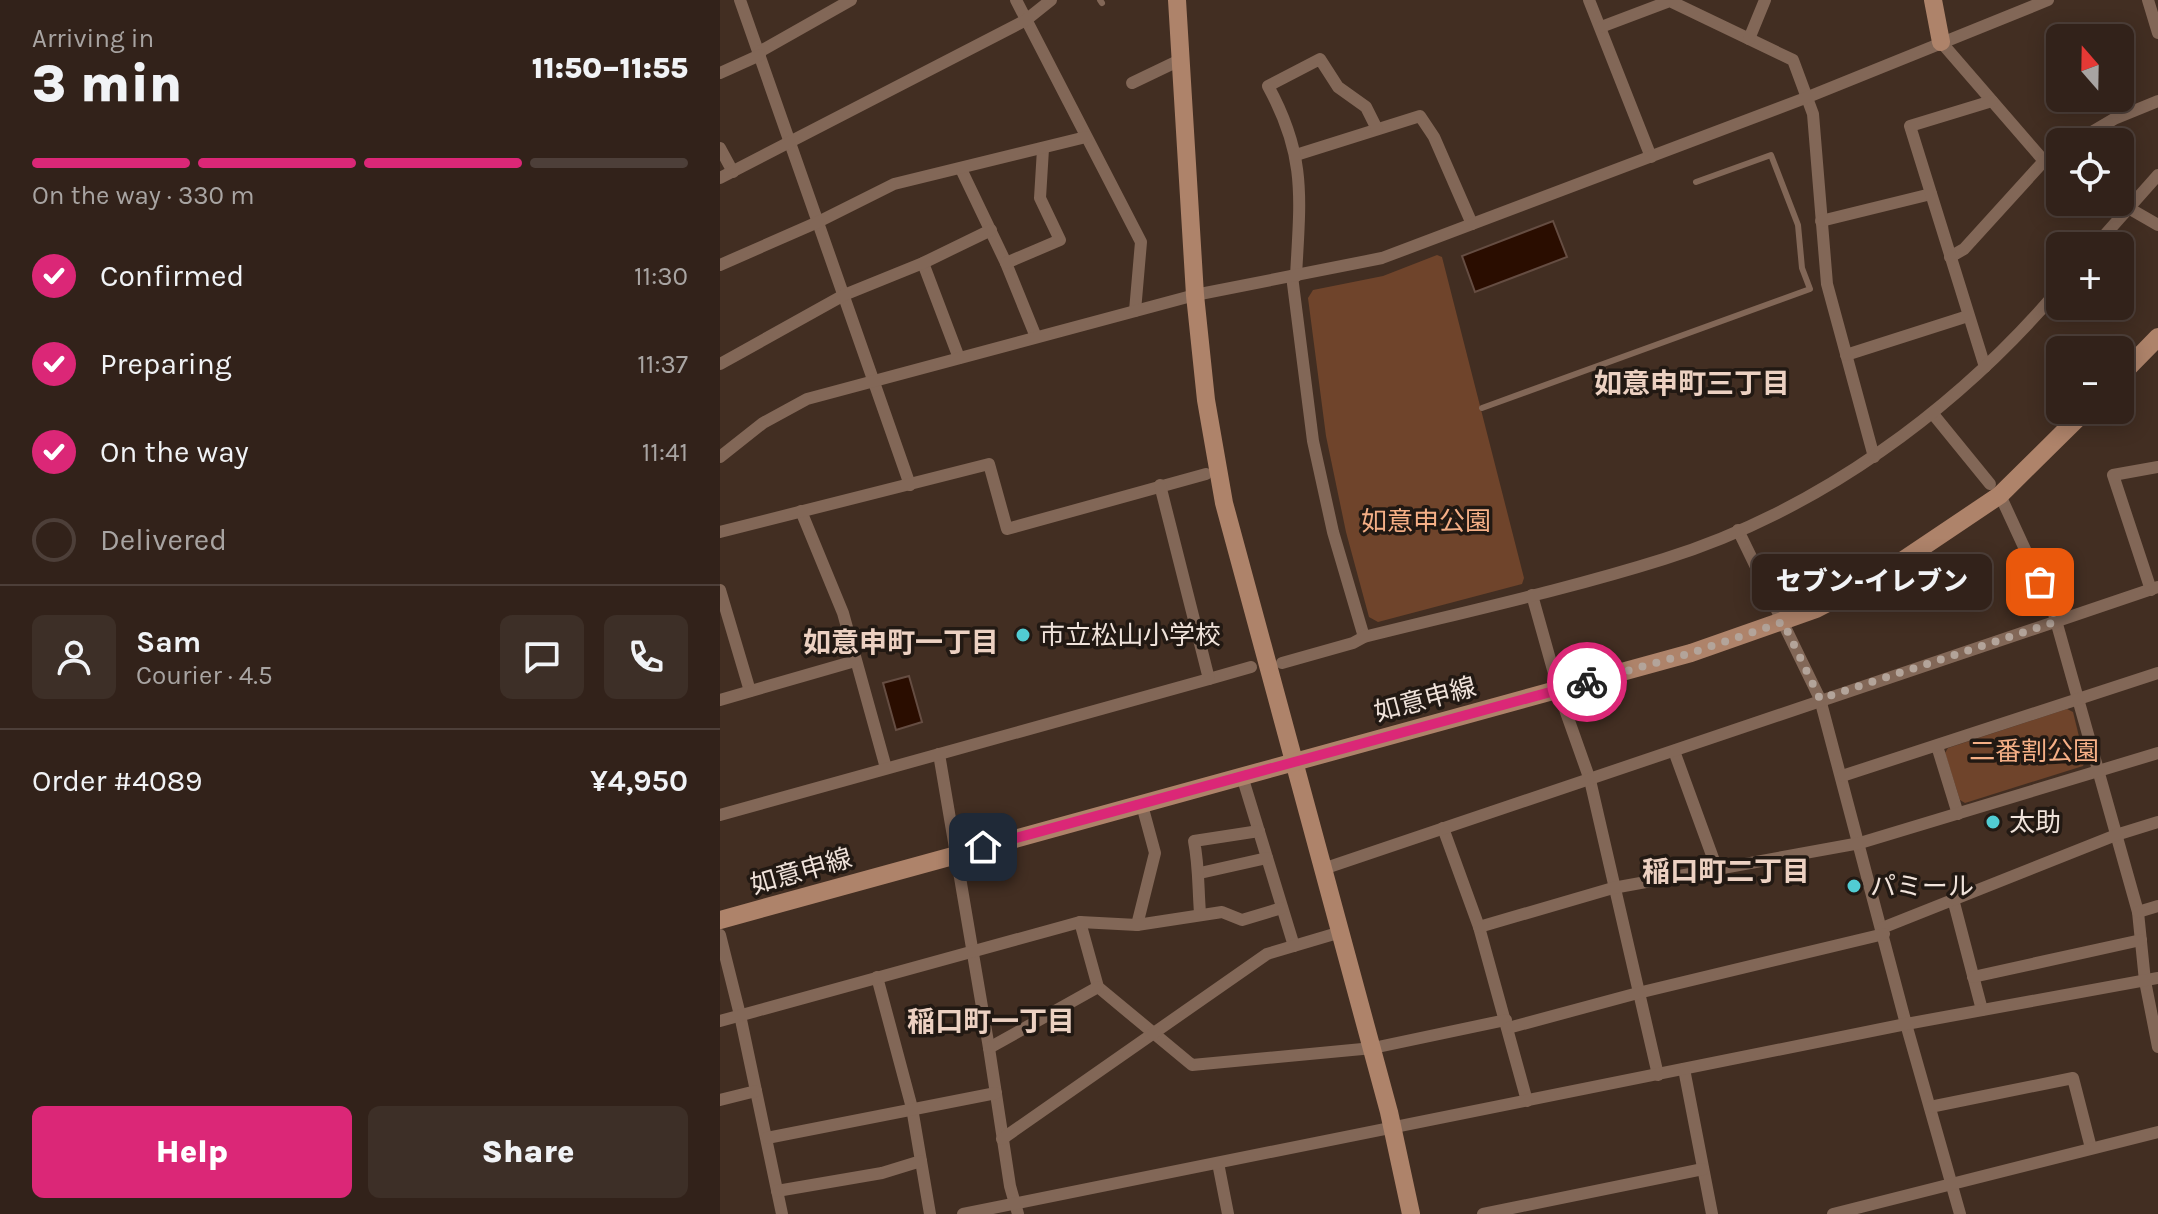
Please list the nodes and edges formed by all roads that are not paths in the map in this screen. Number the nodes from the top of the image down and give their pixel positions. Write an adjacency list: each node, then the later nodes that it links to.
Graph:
1 (740, 0): 17 (street)
2 (851, 0): 17 (street)
3 (1016, 0): 12 (street)
4 (1051, 0): 12 (street)
5 (1177, 0): 18 (street)
6 (1589, 0): 13 (street)
7 (1765, 0): 15 (street)
8 (1933, 0): 16 (street)
9 (2048, 0): 11 (street)
10 (2148, 0): 14 (street)
11 (2017, 6): 16 (street)
12 (1026, 20): 26 (street); 27 (street)
13 (1601, 27): 15 (street); 31 (street)
14 (2158, 33)
15 (1749, 39): 21 (street)
16 (1941, 42): 21 (street); 22 (street)
17 (759, 54): 19 (street); 27 (street)
18 (1180, 60): 20 (street); 52 (street)
19 (720, 73)
20 (1132, 83)
21 (1808, 97): 31 (street); 41 (street)
22 (1992, 101): 32 (street); 38 (street)
23 (2158, 101): 24 (street)
24 (2099, 128)
25 (1377, 129): 30 (street); 30 (street); 43 (street)
26 (1086, 137): 29 (street); 54 (street)
27 (790, 142): 34 (street); 42 (street)
28 (720, 148): 34 (street)
29 (1043, 149): 33 (street); 48 (street)
30 (1296, 155): 50 (street)
31 (1651, 157): 43 (street)
32 (2044, 161): 46 (street)
33 (961, 169): 42 (street); 45 (street)
34 (733, 172): 36 (street)
35 (2158, 175): 39 (street)
36 (720, 178)
37 (1696, 182): 64 (lane)
38 (1931, 194): 41 (street); 46 (street)
39 (2134, 196)
40 (2134, 211): 44 (street)
41 (1821, 221): 58 (street)
42 (818, 222): 49 (street); 51 (street)
43 (1472, 224): 50 (street)
44 (2158, 225)
45 (991, 230): 47 (street); 48 (street)
46 (1950, 257): 55 (street)
47 (923, 263): 51 (street); 59 (street)
48 (1006, 263): 56 (street)
49 (720, 265)
50 (1294, 276): 52 (street); 82 (street)
51 (844, 295): 61 (street); 63 (street)
52 (1195, 295): 54 (street); 98 (street)
53 (2046, 303): 62 (street)
54 (1135, 311): 56 (street)
55 (1968, 316): 58 (street); 62 (street)
56 (1036, 337): 59 (street)
57 (2158, 337): 60 (street)
58 (1846, 355): 68 (street)
59 (959, 358): 63 (street)
60 (2134, 362)
61 (720, 364)
62 (1985, 367): 65 (street)
63 (873, 381): 67 (street); 71 (street)
64 (1482, 408)
65 (1933, 414): 68 (street); 73 (street)
66 (2070, 424): 73 (street, 如意申線)
67 (720, 457)
68 (1874, 457): 75 (street)
69 (2158, 467): 77 (street)
70 (1206, 474): 72 (street)
71 (910, 485): 72 (street); 74 (street)
72 (1160, 485): 88 (street)
73 (1995, 490): 80 (street, 如意申線); 81 (street)
74 (801, 511): 76 (street); 83 (street)
75 (1738, 530): 79 (street); 80 (street)
76 (720, 532)
77 (2154, 588): 81 (street)
78 (720, 590): 89 (street)
79 (1532, 595): 82 (street); 87 (street)
80 (1783, 622): 90 (street); 98 (street, 如意申線)
81 (2055, 622): 90 (street); 91 (street)
82 (1364, 637): 84 (street)
83 (855, 661): 89 (street); 99 (street)
84 (1282, 663)
85 (1251, 667): 88 (street)
86 (2158, 673): 91 (street)
87 (1555, 677)
88 (1209, 679): 97 (street)
89 (750, 691): 92 (street)
90 (1820, 699): 95 (street); 102 (street)
91 (2078, 699): 94 (street); 100 (street)
92 (720, 700)
93 (1562, 701): 103 (street)
94 (1937, 746): 102 (street); 105 (street)
95 (1674, 751): 103 (street); 115 (street)
96 (2158, 753): 100 (street)
97 (939, 754): 99 (street); 112 (street)
98 (1295, 762): 101 (street, 如意申線); 114 (street)
99 (886, 768): 106 (street)
100 (2099, 771): 105 (street); 110 (street)
101 (1242, 776): 104 (street, 如意申線); 109 (street)
102 (1842, 776): 111 (street)
103 (1590, 780): 108 (street); 117 (street)
104 (1142, 805): 112 (street, 如意申線); 125 (street)
105 (1958, 814): 111 (street)
106 (720, 815)
107 (2158, 822): 110 (street)
108 (1443, 828): 114 (street); 126 (street)
109 (1259, 831): 113 (street); 116 (street)
110 (2116, 835): 118 (street); 121 (street)
111 (1860, 843): 115 (street); 127 (street)
112 (957, 854): 123 (street, 如意申線); 132 (street)
113 (1267, 858): 116 (street); 120 (street)
114 (1323, 869): 128 (street)
115 (1717, 869): 117 (street)
116 (1200, 873): 122 (street)
117 (1613, 888): 126 (street); 137 (street)
118 (1953, 899): 127 (street); 134 (street)
119 (2158, 906): 121 (street)
120 (1282, 908): 122 (street); 131 (street)
121 (2138, 912): 130 (street)
122 (1200, 913): 125 (street)
123 (720, 920)
124 (1080, 922): 125 (street); 132 (street); 136 (street)
125 (1137, 925)
126 (1479, 927): 141 (street)
127 (1883, 931): 137 (street); 142 (street)
128 (1341, 932): 131 (street); 146 (street)
129 (720, 935): 139 (street)
130 (2141, 940): 134 (street); 135 (street)
131 (1294, 946): 143 (street)
132 (972, 952): 133 (street); 145 (street)
133 (877, 977): 139 (street); 154 (street)
134 (1973, 977): 138 (street)
135 (2152, 979): 138 (street); 144 (street)
136 (1098, 987): 143 (street); 145 (street)
137 (1638, 993): 141 (street); 148 (street)
138 (1982, 1010): 142 (street)
139 (740, 1015): 140 (street); 149 (street)
140 (720, 1021)
141 (1507, 1024): 146 (street); 152 (street)
142 (1906, 1024): 147 (street); 153 (street)
143 (1155, 1033): 146 (street); 158 (street)
144 (2158, 1047)
145 (989, 1048): 150 (street)
146 (1373, 1048): 155 (street)
147 (1684, 1069): 148 (street); 162 (street)
148 (1658, 1075): 152 (street)
149 (756, 1091): 151 (street); 157 (street)
150 (996, 1093): 154 (street); 158 (street)
151 (720, 1100)
152 (1527, 1101): 155 (street)
153 (1930, 1107): 159 (street); 163 (street)
154 (912, 1108): 157 (street); 160 (street)
155 (1393, 1127): 161 (street); 170 (street)
156 (2158, 1132): 159 (street)
157 (767, 1138): 164 (street)
158 (1002, 1139): 165 (street)
159 (2091, 1148): 163 (street)
160 (921, 1161): 164 (street); 167 (street)
161 (1218, 1163): 165 (street); 169 (street)
162 (1703, 1169): 171 (street); 172 (street)
163 (1952, 1184): 173 (street); 174 (street)
164 (777, 1191): 166 (street)
165 (1017, 1209): 168 (street)
166 (782, 1214)
167 (930, 1214)
168 (963, 1214)
169 (1228, 1214)
170 (1411, 1214)
171 (1483, 1214)
172 (1712, 1214)
173 (1833, 1214)
174 (1960, 1214)

